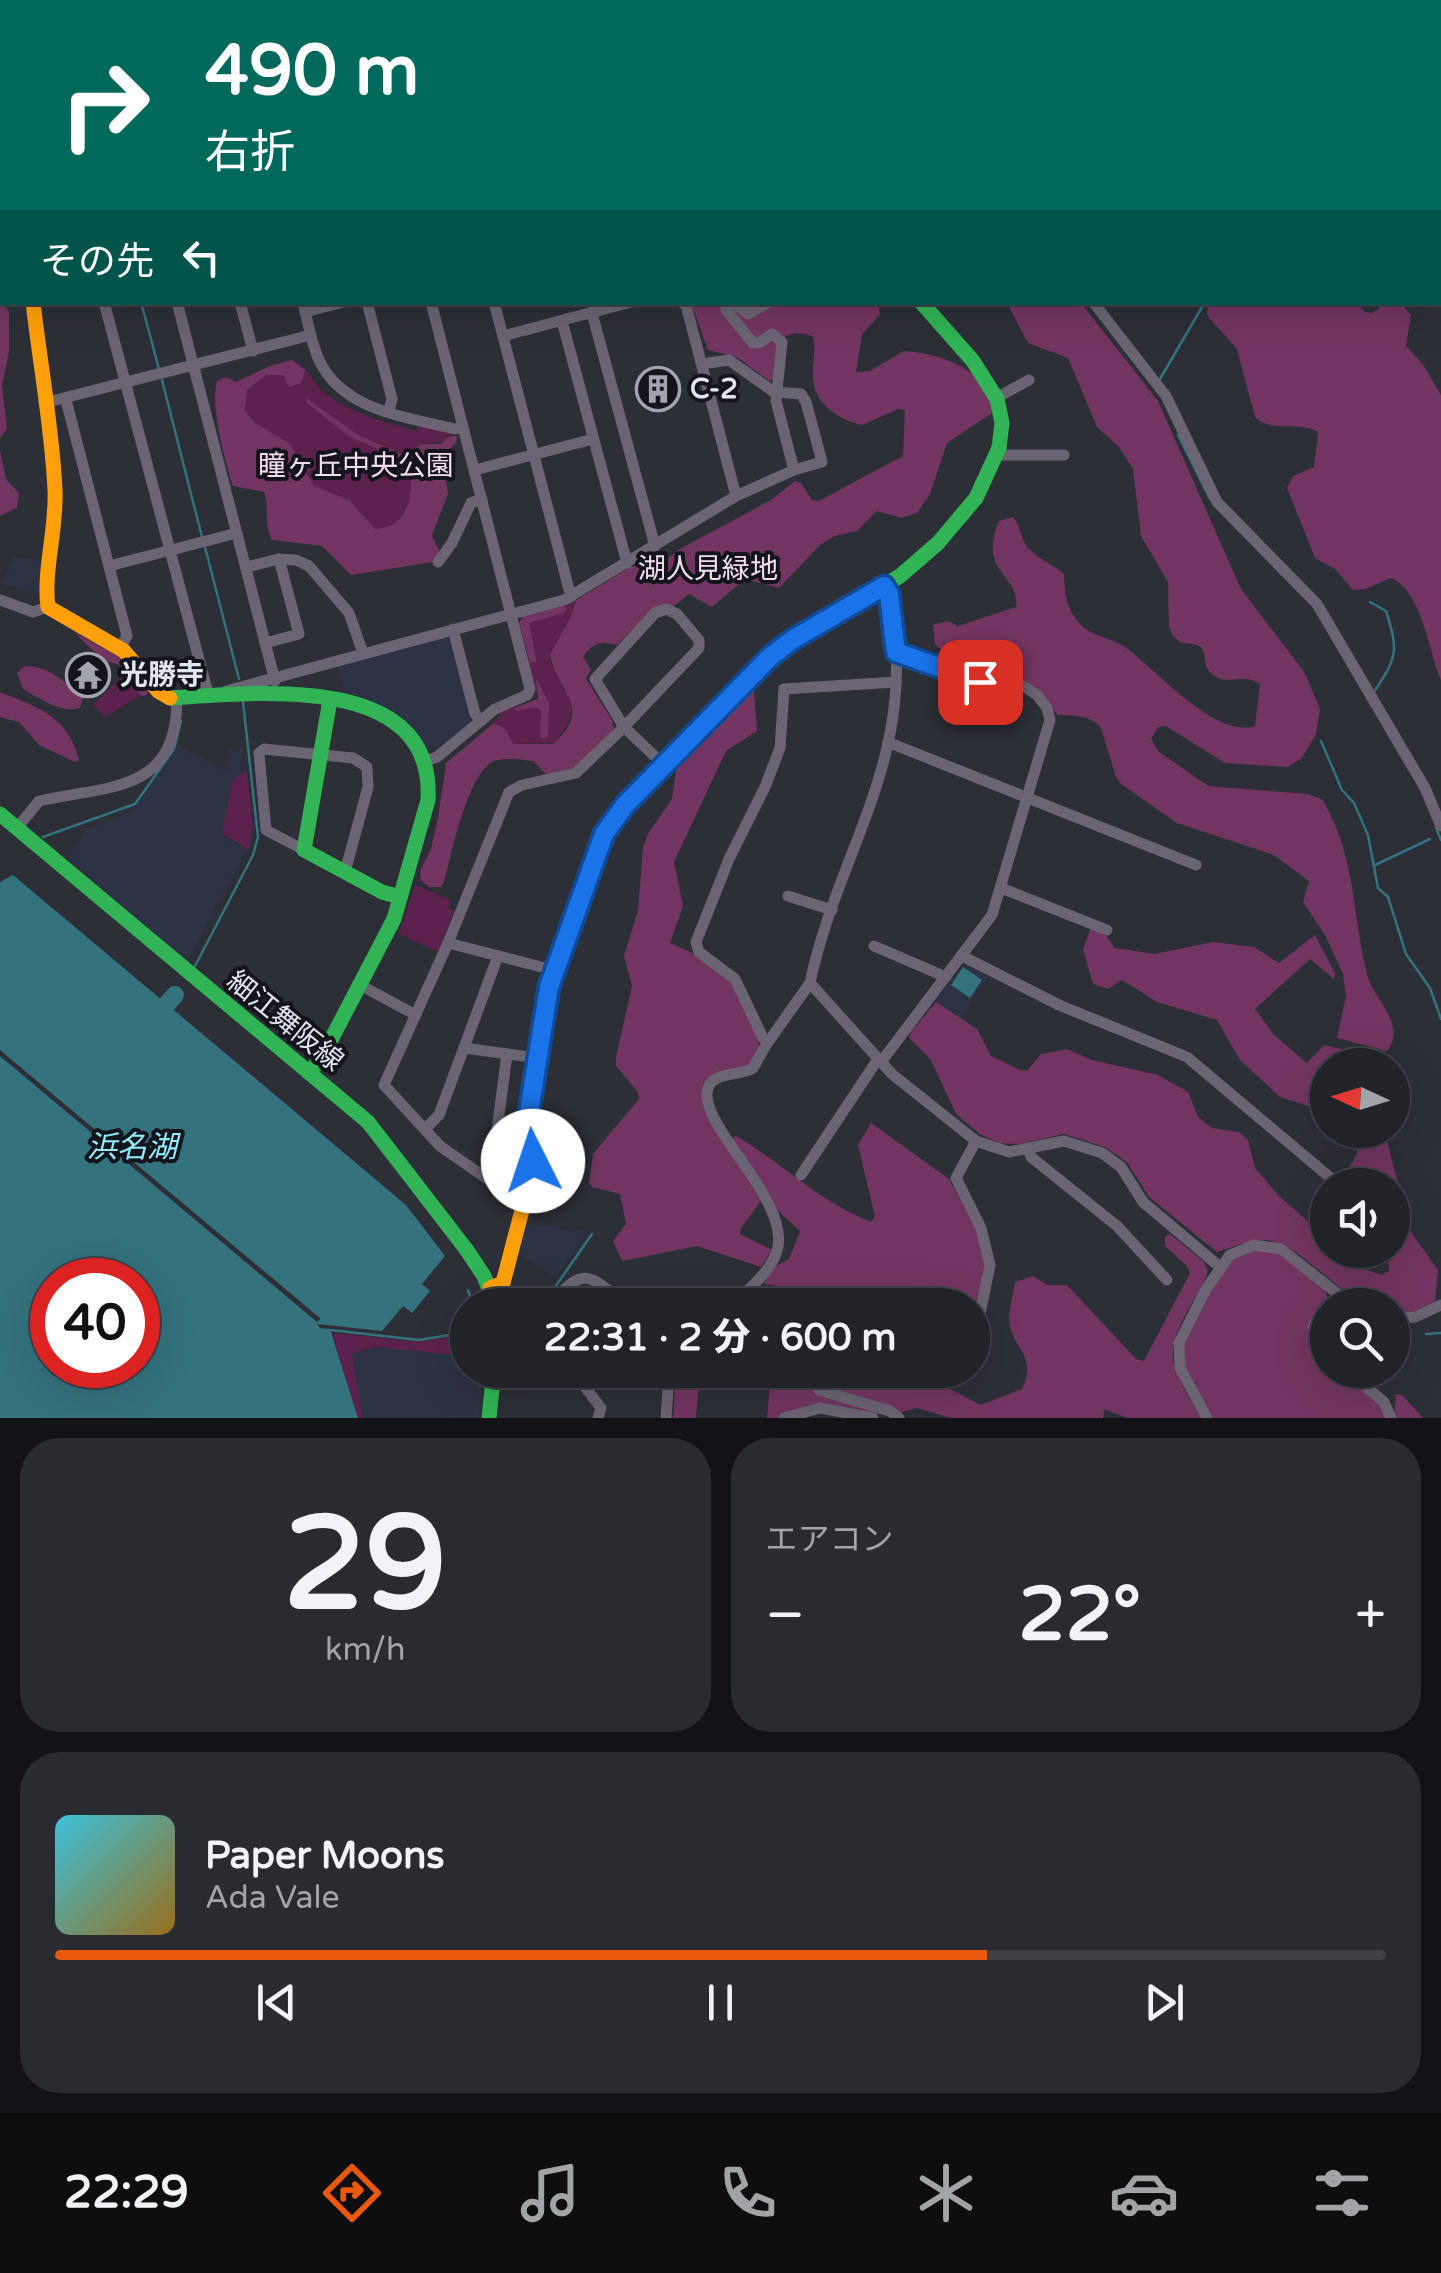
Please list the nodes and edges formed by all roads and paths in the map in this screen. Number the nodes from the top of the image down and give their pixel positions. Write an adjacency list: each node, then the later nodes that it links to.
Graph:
1 (33, 305): 28 (street)
2 (105, 305): 24 (street)
3 (177, 305): 22 (street)
4 (241, 305): 20 (street)
5 (367, 305): 29 (street)
6 (432, 305): 30 (street)
7 (495, 305): 19 (street)
8 (620, 305): 16 (street)
9 (686, 305): 21 (street)
10 (728, 305): 25 (street)
11 (734, 305): 12 (street)
12 (764, 305)
13 (923, 305): 26 (street)
14 (1095, 305): 70 (street)
15 (304, 308): 18 (street)
16 (592, 313): 17 (street); 40 (street)
17 (562, 321): 19 (street); 31 (street)
18 (311, 335): 20 (street); 29 (street)
19 (503, 336): 32 (street)
20 (253, 350): 22 (street)
21 (702, 364): 25 (street); 37 (street)
22 (193, 366): 24 (street); 39 (street)
23 (1029, 380): 26 (street)
24 (125, 384): 27 (street); 41 (street)
25 (777, 392): 36 (street); 36 (street)
26 (996, 398): 33 (street)
27 (66, 400): 28 (street); 45 (street)
28 (44, 403): 50 (street)
29 (388, 411): 30 (street)
30 (464, 426): 35 (street)
31 (593, 439): 32 (street); 44 (street)
32 (534, 454): 35 (street); 48 (street)
33 (998, 455): 34 (street); 47 (street)
34 (1064, 455)
35 (475, 470): 38 (street)
36 (794, 470): 37 (street)
37 (736, 496): 40 (street)
38 (482, 499): 43 (street); 51 (street)
39 (236, 532): 41 (street); 46 (street)
40 (655, 546): 44 (street)
41 (169, 550): 45 (street); 59 (street)
42 (279, 559): 46 (street); 53 (street); 56 (street)
43 (438, 562)
44 (628, 563): 48 (street)
45 (109, 566): 54 (street)
46 (246, 567): 53 (street)
47 (884, 586): 55 (street); 67 (street)
48 (571, 598): 51 (street)
49 (0, 600): 50 (street)
50 (48, 606): 54 (street)
51 (512, 614): 52 (street); 62 (street)
52 (453, 630): 56 (street); 62 (street)
53 (265, 642): 58 (street)
54 (120, 648): 60 (street)
55 (896, 652): 57 (street); 68 (street)
56 (363, 653): 58 (street)
57 (896, 682): 64 (street); 89 (street)
58 (276, 685): 59 (street); 61 (street)
59 (207, 697): 60 (street)
60 (176, 700): 71 (street)
61 (330, 700): 65 (street); 66 (street)
62 (481, 721): 66 (street)
63 (624, 727): 63 (street); 67 (street); 80 (street)
64 (890, 744): 68 (street); 78 (street)
65 (322, 755): 72 (street); 72 (street); 74 (street)
66 (425, 762): 77 (street)
67 (664, 766): 84 (street)
68 (1028, 798): 73 (street); 75 (street)
69 (0, 814): 71 (street, 細江舞阪線)
70 (1441, 826)
71 (16, 828): 94 (street, 細江舞阪線)
72 (304, 850): 74 (street)
73 (1196, 865)
74 (345, 872): 77 (street)
75 (1000, 888): 79 (street); 83 (street)
76 (788, 896): 78 (street)
77 (400, 898): 87 (street)
78 (832, 910): 86 (street)
79 (1107, 930)
80 (448, 943): 82 (street); 88 (street)
81 (874, 946): 85 (street)
82 (498, 956): 84 (street); 90 (street)
83 (962, 956): 85 (street); 98 (street)
84 (553, 970): 92 (street)
85 (946, 977): 93 (street)
86 (810, 983): 89 (street); 93 (street)
87 (360, 986): 88 (street); 94 (street)
88 (416, 1015): 95 (street)
89 (768, 1042): 105 (street)
90 (464, 1048): 91 (street); 95 (street)
91 (507, 1054): 92 (street); 95 (street)
92 (537, 1058): 102 (street)
93 (879, 1060): 96 (street); 99 (street)
94 (309, 1073): 102 (street, 細江舞阪線)
95 (425, 1129)
96 (976, 1141): 97 (street); 106 (street)
97 (1030, 1150): 100 (street); 101 (street)
98 (1319, 1168)
99 (800, 1175)
100 (1220, 1267): 107 (street); 121 (street)
101 (1167, 1280)
102 (490, 1288)
103 (565, 1288): 104 (street)
104 (604, 1288)
105 (749, 1288)
106 (985, 1288)
107 (1330, 1288)
108 (1441, 1304): 109 (street)
109 (1410, 1317)
110 (492, 1388): 115 (street)
111 (586, 1388): 116 (street)
112 (668, 1388): 117 (street)
113 (818, 1388): 120 (street)
114 (1367, 1388): 122 (street)
115 (490, 1418)
116 (598, 1418)
117 (666, 1418)
118 (784, 1418): 119 (street)
119 (873, 1418)
120 (899, 1418)
121 (1207, 1418)
122 (1391, 1418)

